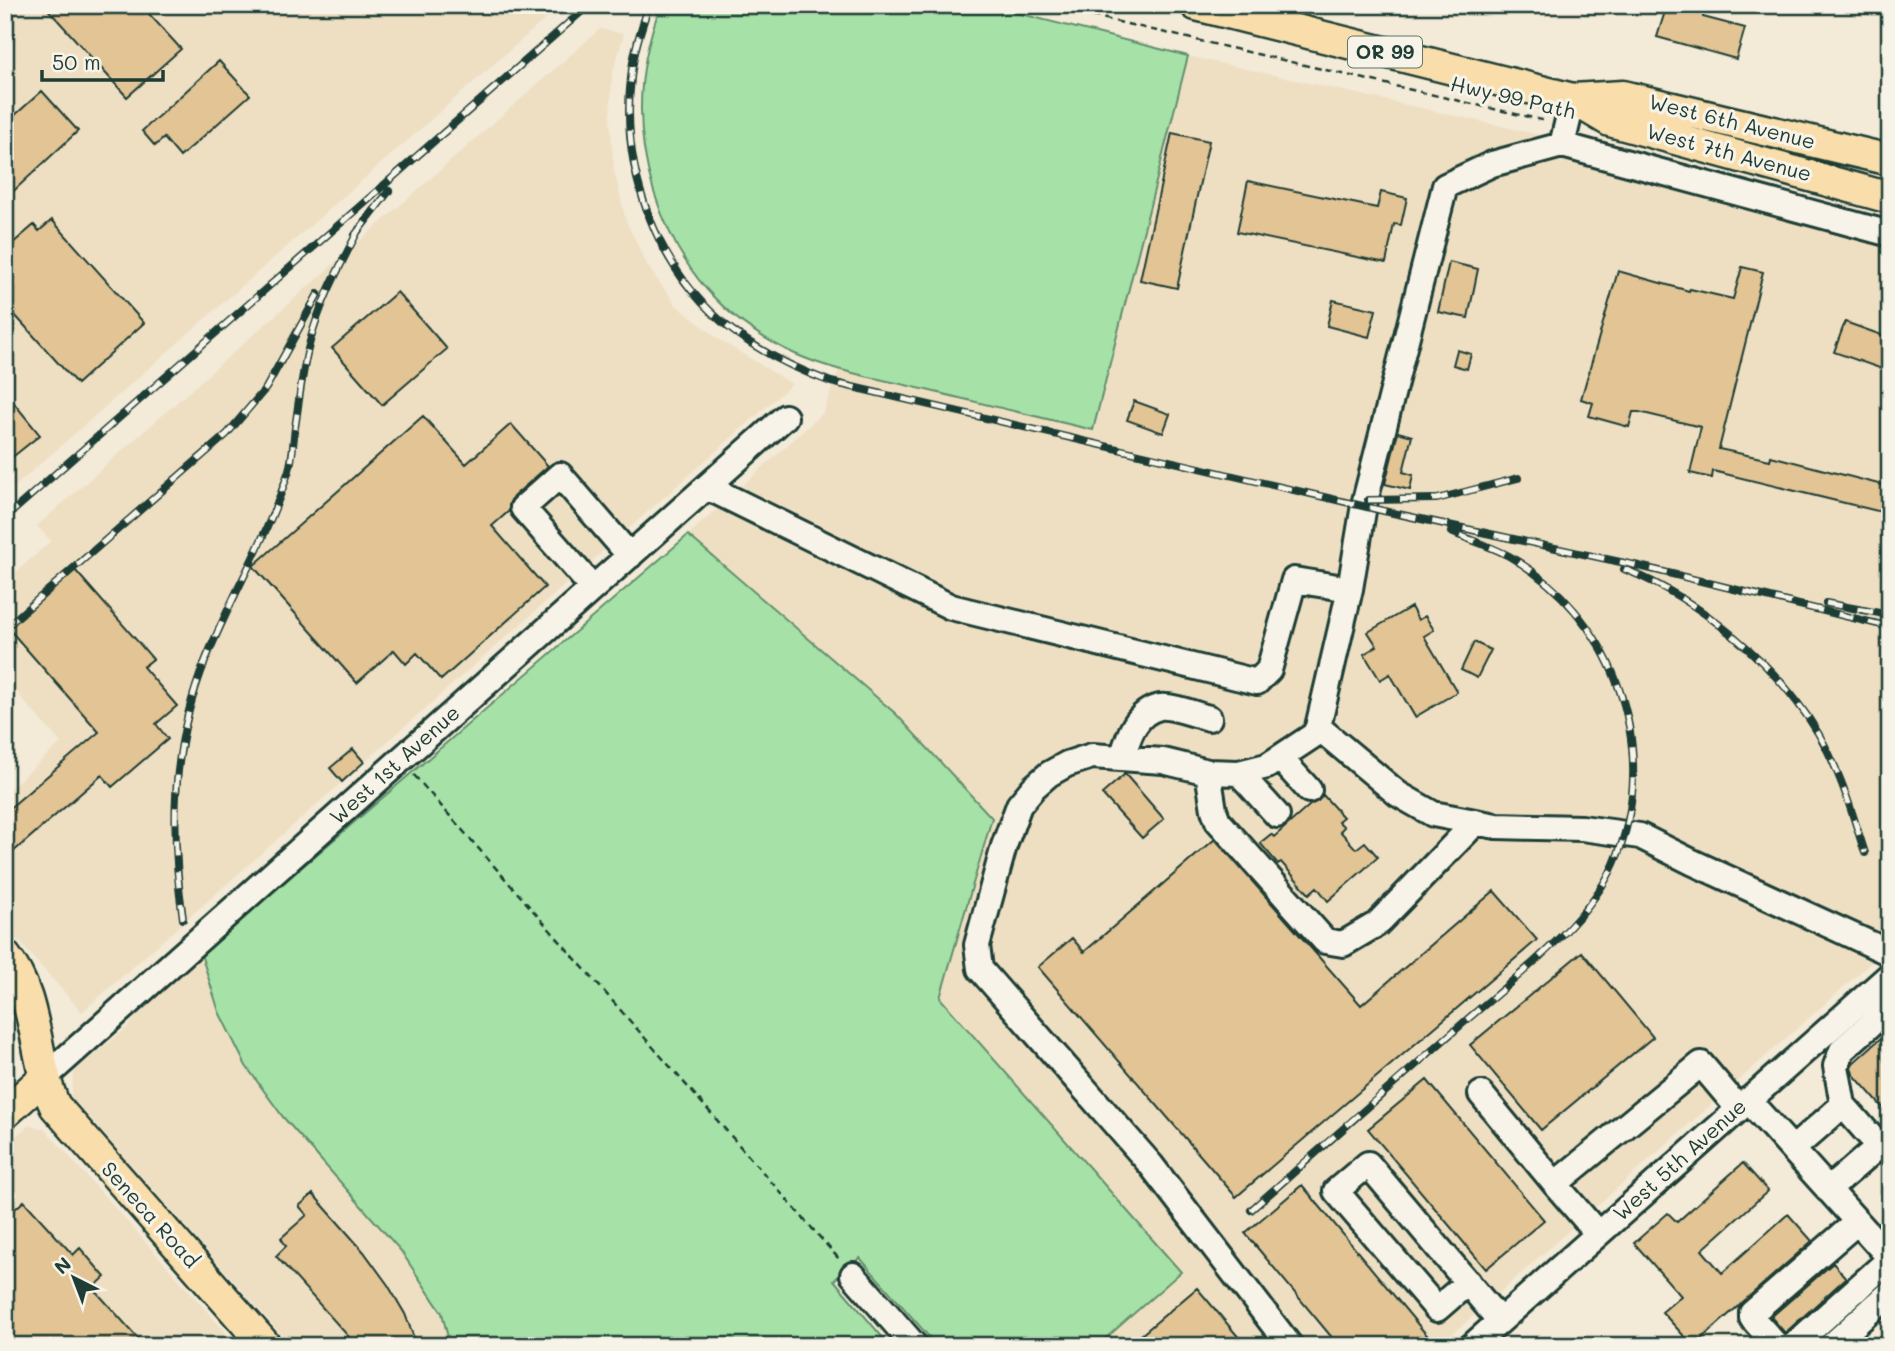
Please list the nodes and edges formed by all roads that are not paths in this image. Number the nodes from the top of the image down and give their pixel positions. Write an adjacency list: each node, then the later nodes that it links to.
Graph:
1 (1196, 5): 2 (main road, OR 99)
2 (1567, 123): 3 (main road, West 6th Avenue / OR 99); 4 (main road, West 7th Avenue / OR 99); 5 (street); 10 (street)
3 (1890, 160)
4 (1890, 198)
5 (1890, 234)
6 (785, 416): 7 (street, West 1st Avenue)
7 (707, 487): 8 (street, West 1st Avenue); 10 (street)
8 (630, 555): 9 (street, West 1st Avenue); 9 (street)
9 (593, 588): 25 (street, West 1st Avenue)
10 (1350, 589): 12 (street)
11 (1209, 718): 13 (street)
12 (1318, 727): 14 (street); 19 (street)
13 (1122, 758): 15 (street); 42 (street)
14 (1280, 758): 16 (street); 17 (street)
15 (1208, 772): 16 (street); 19 (street)
16 (1239, 773): 18 (street)
17 (1309, 790)
18 (1277, 815)
19 (1476, 822): 20 (street)
20 (1890, 953)
21 (5, 956): 25 (main road, Seneca Road)
22 (1890, 975): 23 (street, West 5th Avenue)
23 (1874, 1011): 24 (street, West 5th Avenue)
24 (1834, 1040): 27 (street, West 5th Avenue); 28 (street)
25 (45, 1077): 29 (main road, West 1st Avenue); 40 (main road, Seneca Road)
26 (1481, 1094): 31 (street)
27 (1743, 1104): 30 (street); 31 (street); 34 (street, West 5th Avenue)
28 (1843, 1105): 30 (street); 32 (street)
29 (5, 1112)
30 (1793, 1149): 32 (street)
31 (1555, 1184): 34 (street)
32 (1829, 1190): 33 (street)
33 (1857, 1222): 35 (street); 44 (street)
34 (1598, 1234): 39 (street, West 5th Avenue)
35 (1890, 1259): 45 (street)
36 (853, 1275): 41 (street)
37 (1468, 1282): 37 (street); 39 (street)
38 (1890, 1293): 46 (street)
39 (1500, 1321): 43 (street, West 5th Avenue)
40 (266, 1346)
41 (915, 1346)
42 (1290, 1346)
43 (1472, 1346)
44 (1777, 1346)
45 (1793, 1346)
46 (1831, 1346)

